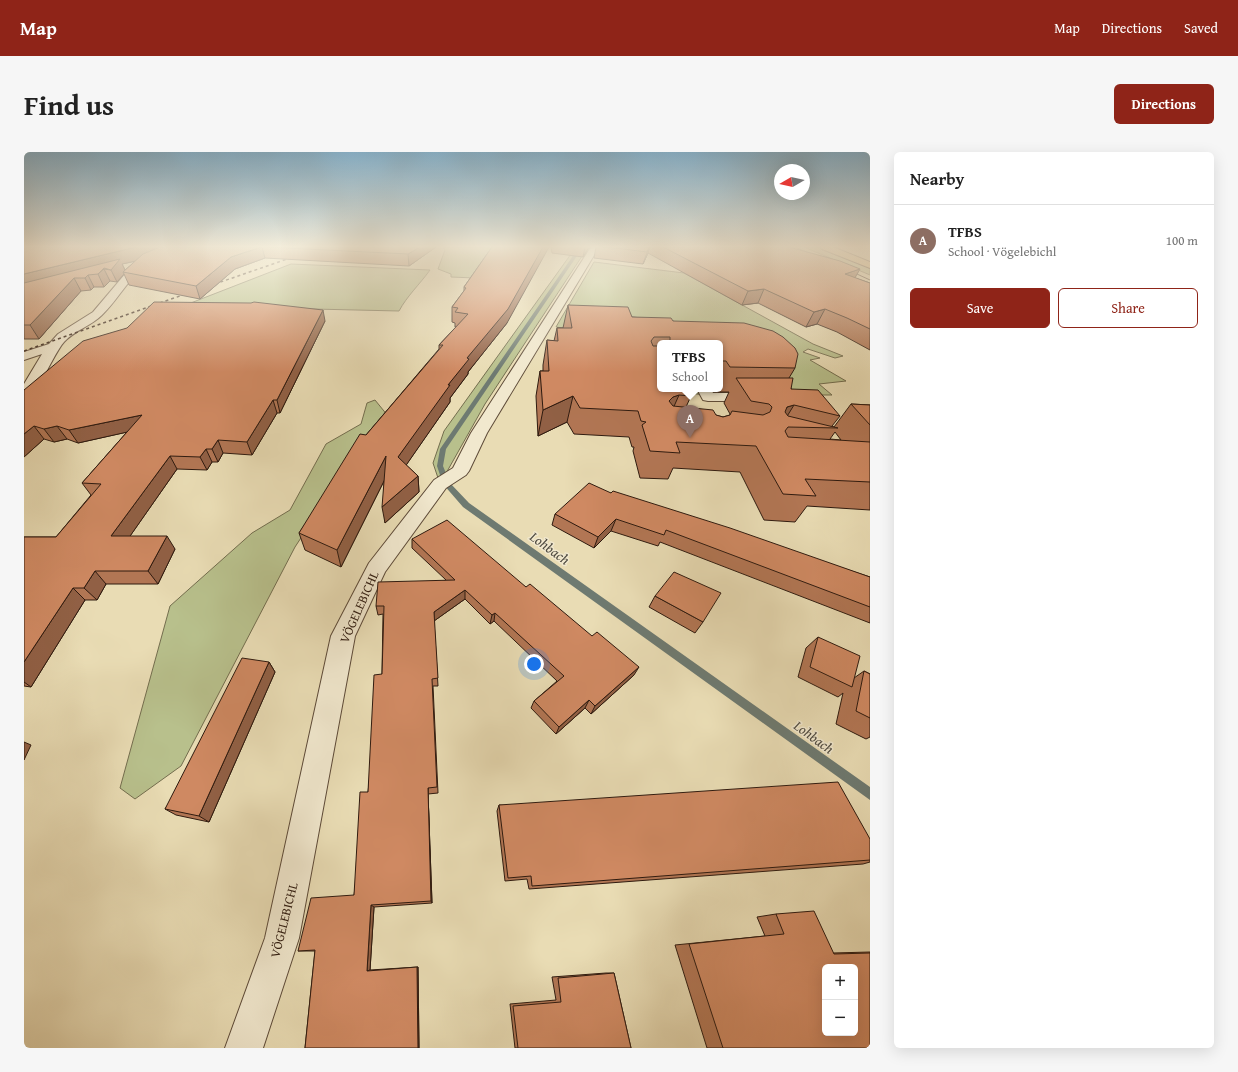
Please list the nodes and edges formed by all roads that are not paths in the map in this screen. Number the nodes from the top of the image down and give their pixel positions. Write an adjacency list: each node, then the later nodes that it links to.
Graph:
1 (119, 289): 5 (street)
2 (569, 289): 3 (street, VÖGELEBICHL)
3 (558, 306): 4 (street); 10 (street, VÖGELEBICHL)
4 (573, 310)
5 (54, 346): 6 (street); 7 (street)
6 (24, 356)
7 (24, 393)
8 (703, 396): 9 (street)
9 (769, 397)
10 (244, 1048)

